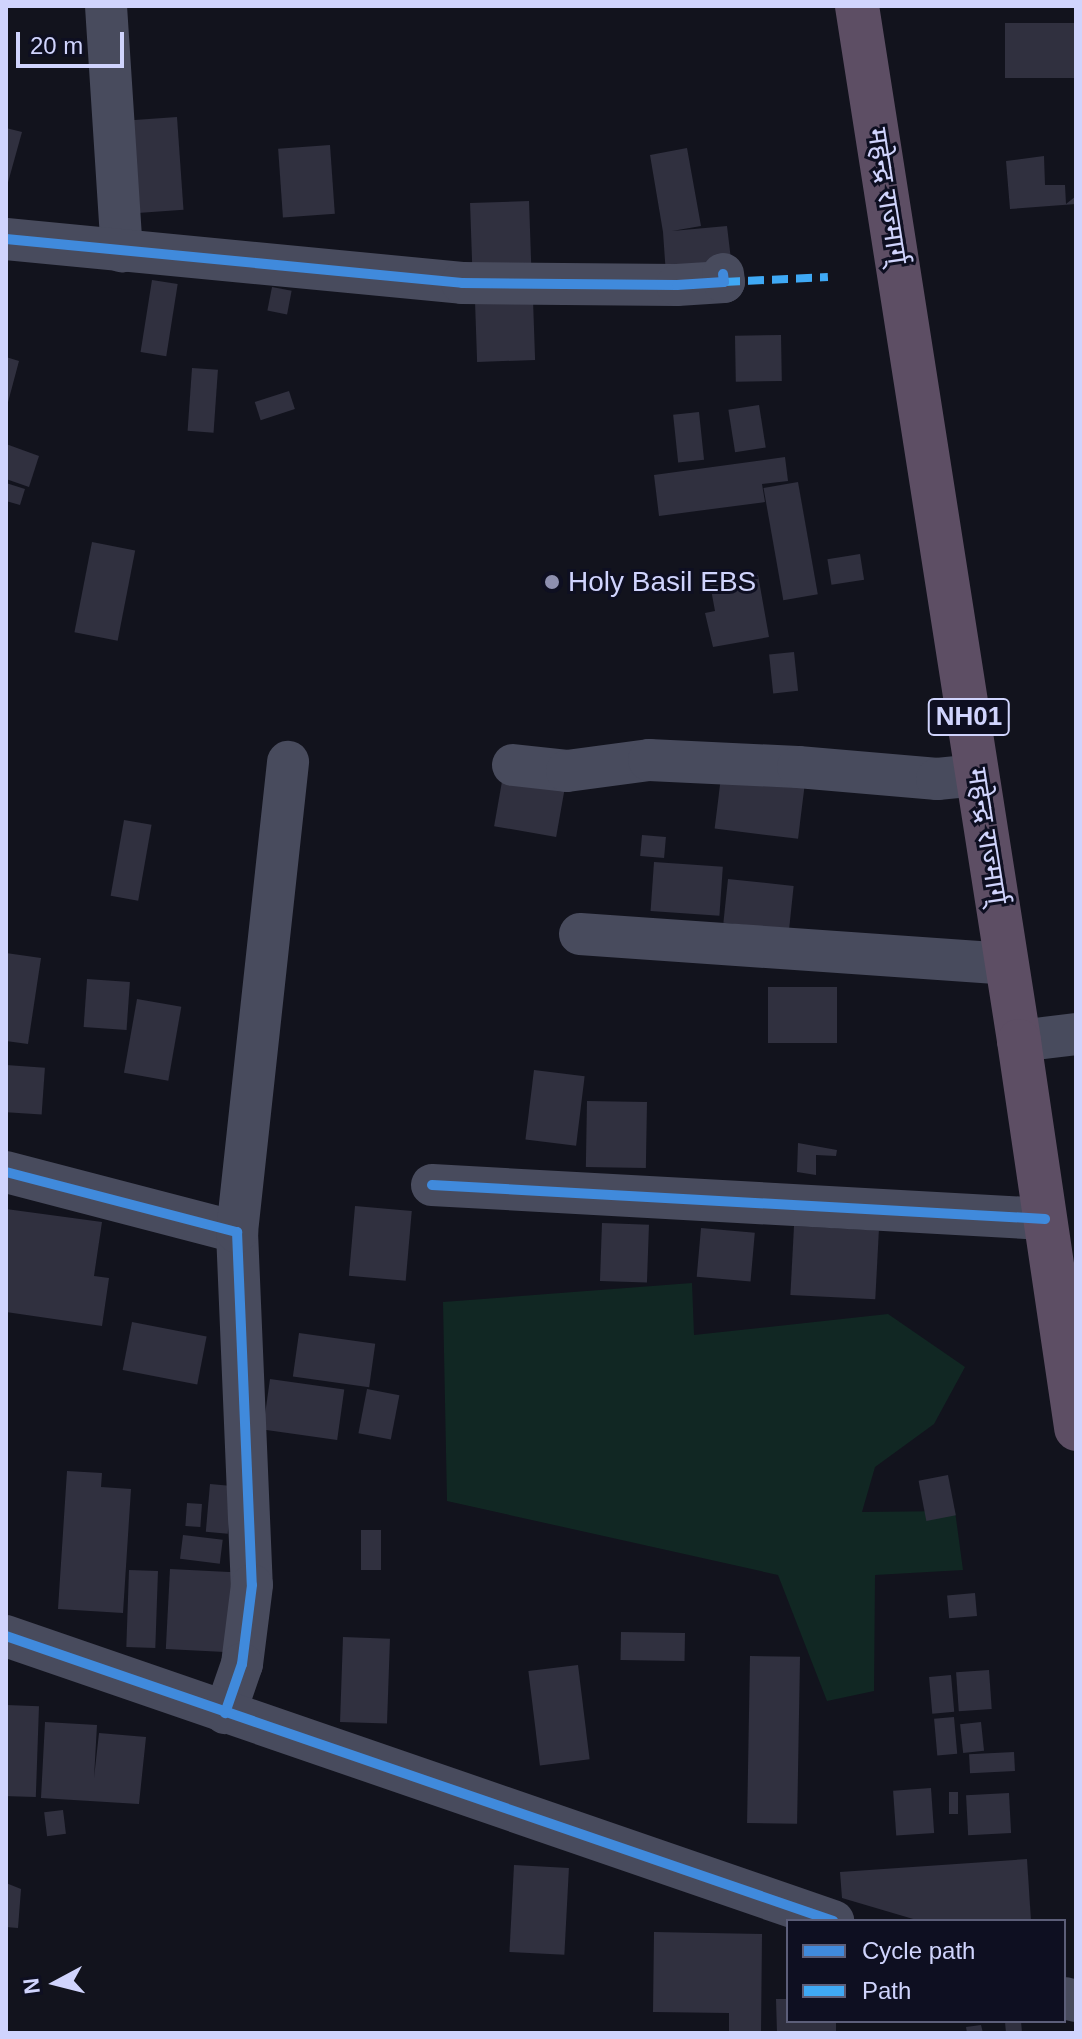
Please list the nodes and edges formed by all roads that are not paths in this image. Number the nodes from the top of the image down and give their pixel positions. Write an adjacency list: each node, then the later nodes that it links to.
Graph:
1 (106, 6): 4 (street)
2 (857, 6): 8 (highway, महेन्द्र राज्मार्ग् / NH01)
3 (6, 239): 4 (street)
4 (122, 251): 5 (street)
5 (723, 274)
6 (288, 762): 16 (street)
7 (513, 765): 8 (street)
8 (978, 775): 10 (highway, महेन्द्र राज्मार्ग् / NH01)
9 (580, 934): 10 (street)
10 (1007, 964): 12 (highway, महेन्द्र राज्मार्ग् / NH01)
11 (1076, 1034): 12 (street)
12 (1019, 1041): 15 (highway, महेन्द्र राज्मार्ग् / NH01)
13 (6, 1172): 16 (street)
14 (432, 1185): 15 (street)
15 (1045, 1219): 17 (highway, महेन्द्र राज्मार्ग् / NH01)
16 (237, 1232): 19 (street)
17 (1076, 1429)
18 (6, 1636): 19 (street)
19 (225, 1713): 20 (street)
20 (827, 1919)

